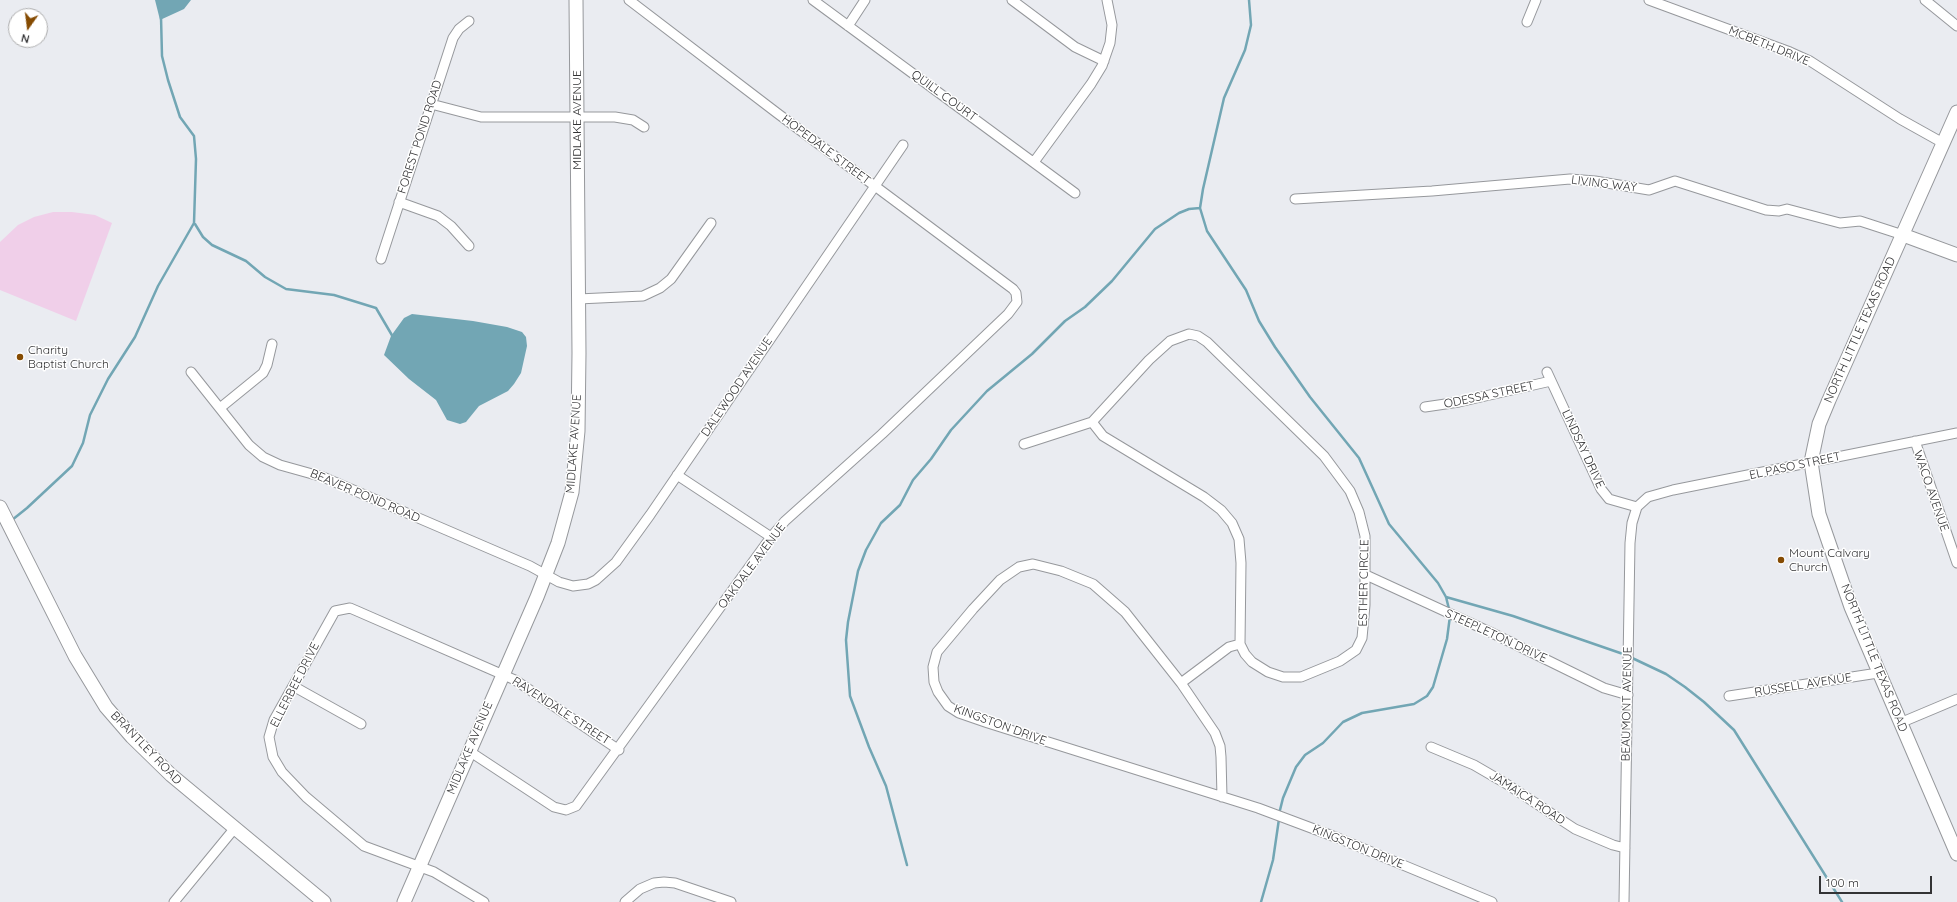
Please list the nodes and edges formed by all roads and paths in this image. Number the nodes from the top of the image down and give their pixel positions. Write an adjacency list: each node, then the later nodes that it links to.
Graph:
1 (576, 0): 17 (street, MIDLAKE AVENUE)
2 (629, 0): 22 (street, HOPEDALE STREET)
3 (812, 0): 12 (street, QUILL COURT)
4 (865, 0): 12 (street)
5 (1012, 0): 14 (street)
6 (1107, 0): 14 (street)
7 (1536, 0): 11 (street)
8 (1648, 0): 19 (street, MCBETH DRIVE)
9 (1925, 0): 13 (street)
10 (469, 21): 15 (street, FOREST POND ROAD)
11 (1527, 22)
12 (848, 26): 21 (street, QUILL COURT)
13 (1957, 26)
14 (1104, 61): 21 (street)
15 (431, 104): 17 (street); 25 (street, FOREST POND ROAD)
16 (1957, 112): 19 (street, NORTH LITTLE TEXAS ROAD)
17 (576, 118): 18 (street); 31 (street, MIDLAKE AVENUE)
18 (644, 127)
19 (1943, 143): 27 (street, NORTH LITTLE TEXAS ROAD)
20 (903, 145): 22 (street, DALEWOOD AVENUE)
21 (1034, 162): 23 (street, QUILL COURT)
22 (874, 185): 32 (street, HOPEDALE STREET); 44 (street, DALEWOOD AVENUE)
23 (1075, 193)
24 (1295, 199): 27 (street, LIVING WAY)
25 (399, 202): 28 (street); 30 (street, FOREST POND ROAD)
26 (711, 223): 31 (street)
27 (1903, 235): 29 (street); 43 (street, NORTH LITTLE TEXAS ROAD)
28 (469, 246)
29 (1957, 255)
30 (381, 259)
31 (578, 299): 49 (street, MIDLAKE AVENUE)
32 (1017, 302): 47 (street, OAKDALE AVENUE)
33 (272, 344): 37 (street)
34 (191, 372): 37 (street, BEAVER POND ROAD)
35 (1547, 372): 36 (street, LINDSAY DRIVE)
36 (1552, 381): 38 (street, ODESSA STREET); 46 (street, LINDSAY DRIVE)
37 (220, 408): 49 (street, BEAVER POND ROAD)
38 (1425, 408)
39 (1092, 422): 42 (street, ESTHER CIRCLE); 50 (street, ESTHER CIRCLE); 51 (street)
40 (1957, 433): 41 (street, EL PASO STREET)
41 (1915, 441): 43 (street, EL PASO STREET); 48 (street, WACO AVENUE)
42 (1024, 444)
43 (1811, 462): 46 (street, EL PASO STREET); 52 (street, NORTH LITTLE TEXAS ROAD)
44 (677, 475): 47 (street); 49 (street, DALEWOOD AVENUE)
45 (0, 507): 65 (street, BRANTLEY ROAD)
46 (1637, 507): 56 (street, BEAUMONT AVENUE)
47 (771, 537): 62 (street, OAKDALE AVENUE)
48 (1957, 563)
49 (546, 574): 53 (street, MIDLAKE AVENUE)
50 (1366, 575): 51 (street, ESTHER CIRCLE); 56 (street, STEEPLETON DRIVE)
51 (1240, 644): 54 (street)
52 (1878, 673): 57 (street, RUSSELL AVENUE); 59 (street, NORTH LITTLE TEXAS ROAD)
53 (502, 674): 55 (street, ELLERBEE DRIVE); 62 (street, RAVENDALE STREET); 63 (street, MIDLAKE AVENUE)
54 (1181, 683): 64 (street, KINGSTON DRIVE); 64 (street, KINGSTON DRIVE)
55 (293, 686): 60 (street); 68 (street, ELLERBEE DRIVE)
56 (1628, 694): 66 (street, BEAUMONT AVENUE)
57 (1729, 696)
58 (1957, 699): 59 (street)
59 (1900, 723): 67 (street, NORTH LITTLE TEXAS ROAD)
60 (360, 724)
61 (1431, 747): 66 (street, JAMAICA ROAD)
62 (619, 750): 63 (street, OAKDALE AVENUE)
63 (469, 751): 68 (street, MIDLAKE AVENUE)
64 (1222, 797): 75 (street, KINGSTON DRIVE)
65 (234, 829): 69 (street); 70 (street, BRANTLEY ROAD)
66 (1625, 848): 76 (street, BEAUMONT AVENUE)
67 (1957, 854)
68 (419, 867): 71 (street, MIDLAKE AVENUE); 72 (street, ELLERBEE DRIVE)
69 (174, 902)
70 (324, 902)
71 (404, 902)
72 (484, 902)
73 (625, 902): 74 (street)
74 (731, 902)
75 (1492, 902)
76 (1624, 902)

